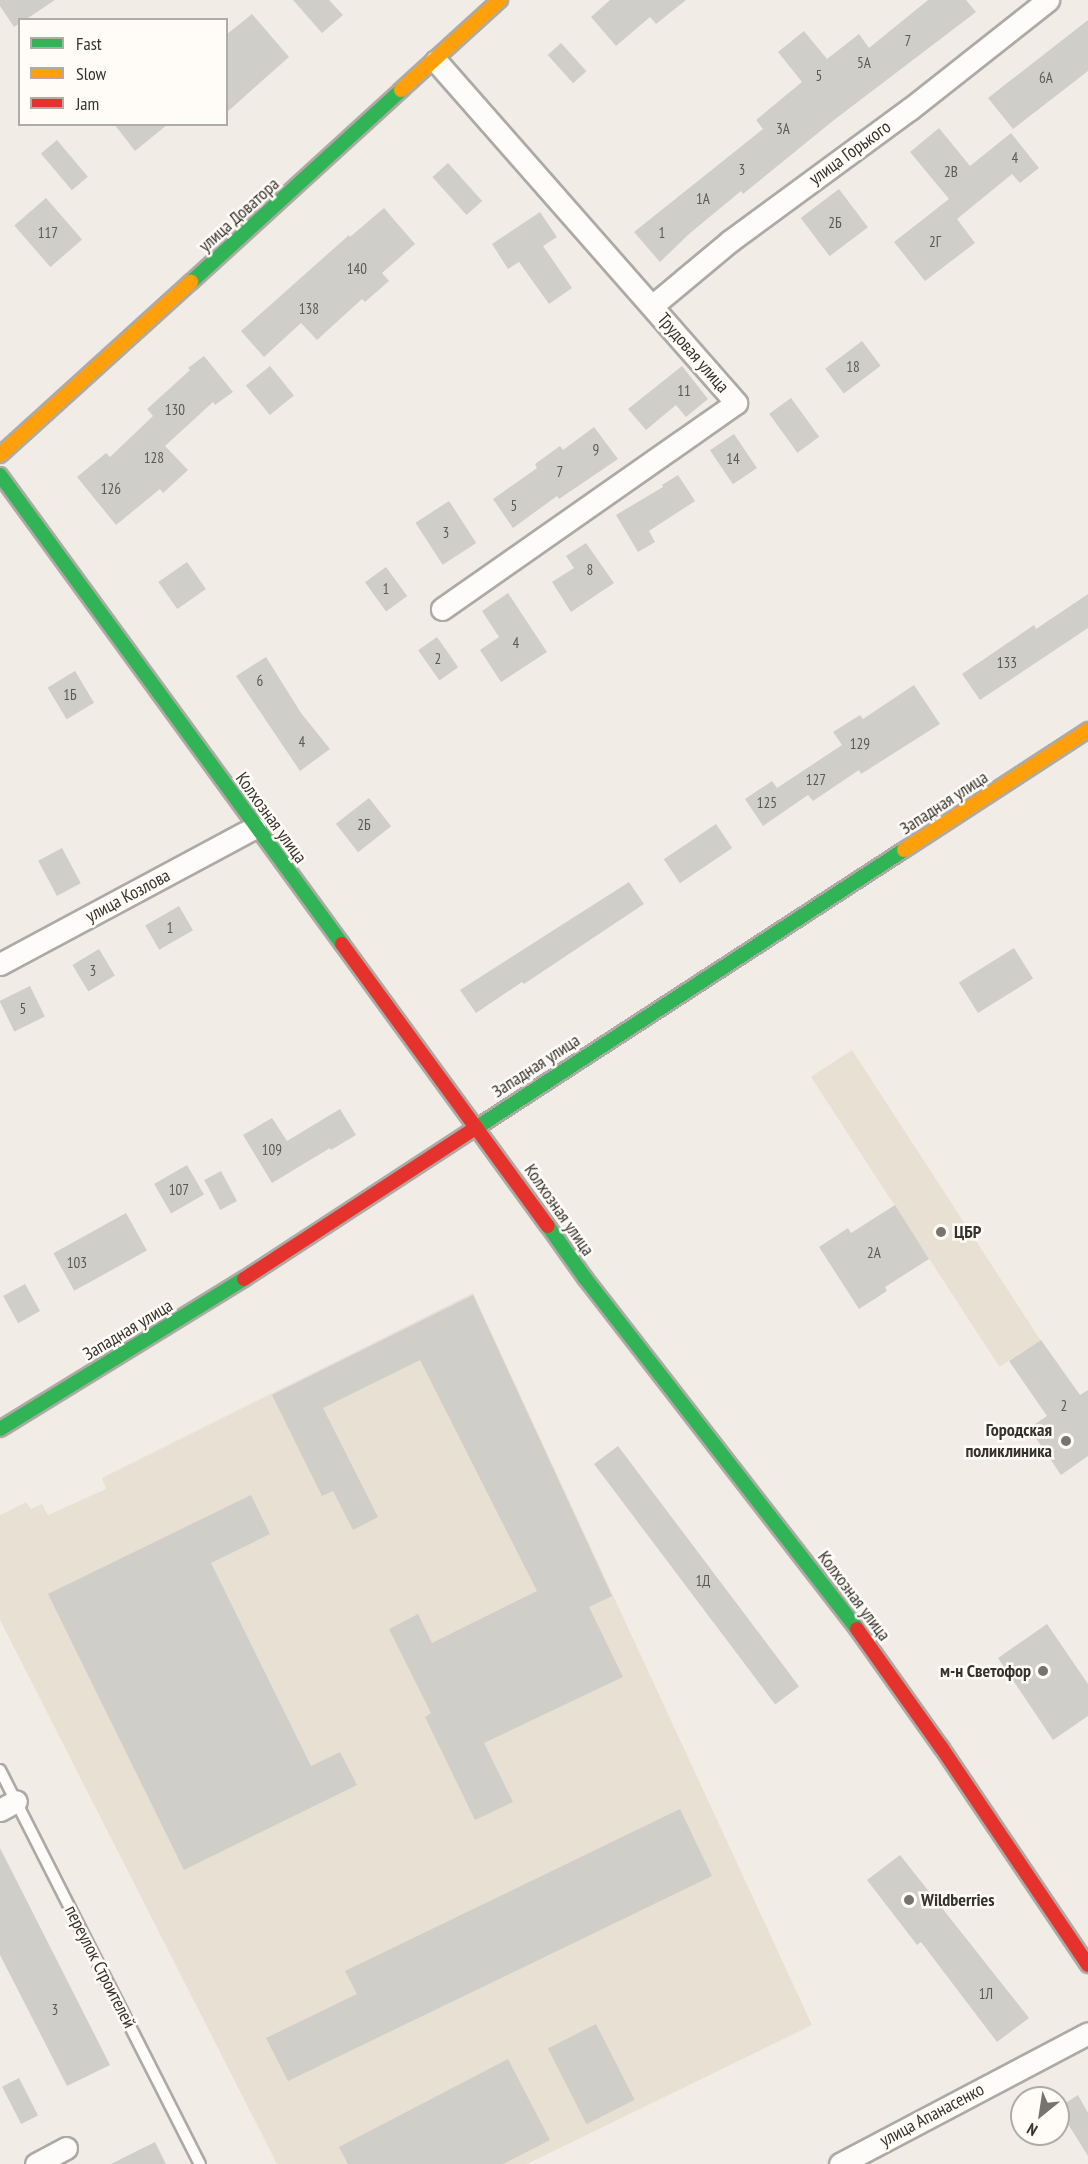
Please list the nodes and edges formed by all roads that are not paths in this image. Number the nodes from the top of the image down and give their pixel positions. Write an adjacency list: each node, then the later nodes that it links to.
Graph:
1 (500, 0): 3 (street, улица Доватора)
2 (1048, 0): 4 (street, улица Горького)
3 (436, 61): 4 (street, Трудовая улица); 5 (street, улица Доватора)
4 (652, 306): 7 (street, Трудовая улица)
5 (0, 454)
6 (0, 475): 9 (street, Колхозная улица)
7 (442, 609)
8 (1088, 730): 11 (street, Западная улица)
9 (255, 827): 10 (street, улица Козлова); 11 (street, Колхозная улица)
10 (0, 964)
11 (477, 1125): 12 (street, Западная улица); 15 (street, Колхозная улица)
12 (0, 1429)
13 (0, 1770): 14 (lane, переулок Строителей)
14 (8, 1805): 20 (lane, переулок Строителей)
15 (1082, 1945): 16 (street, Колхозная улица)
16 (1088, 1965)
17 (1088, 2033): 21 (street, улица Апанасенко)
18 (66, 2148): 19 (street)
19 (36, 2164)
20 (200, 2164)
21 (840, 2164)

